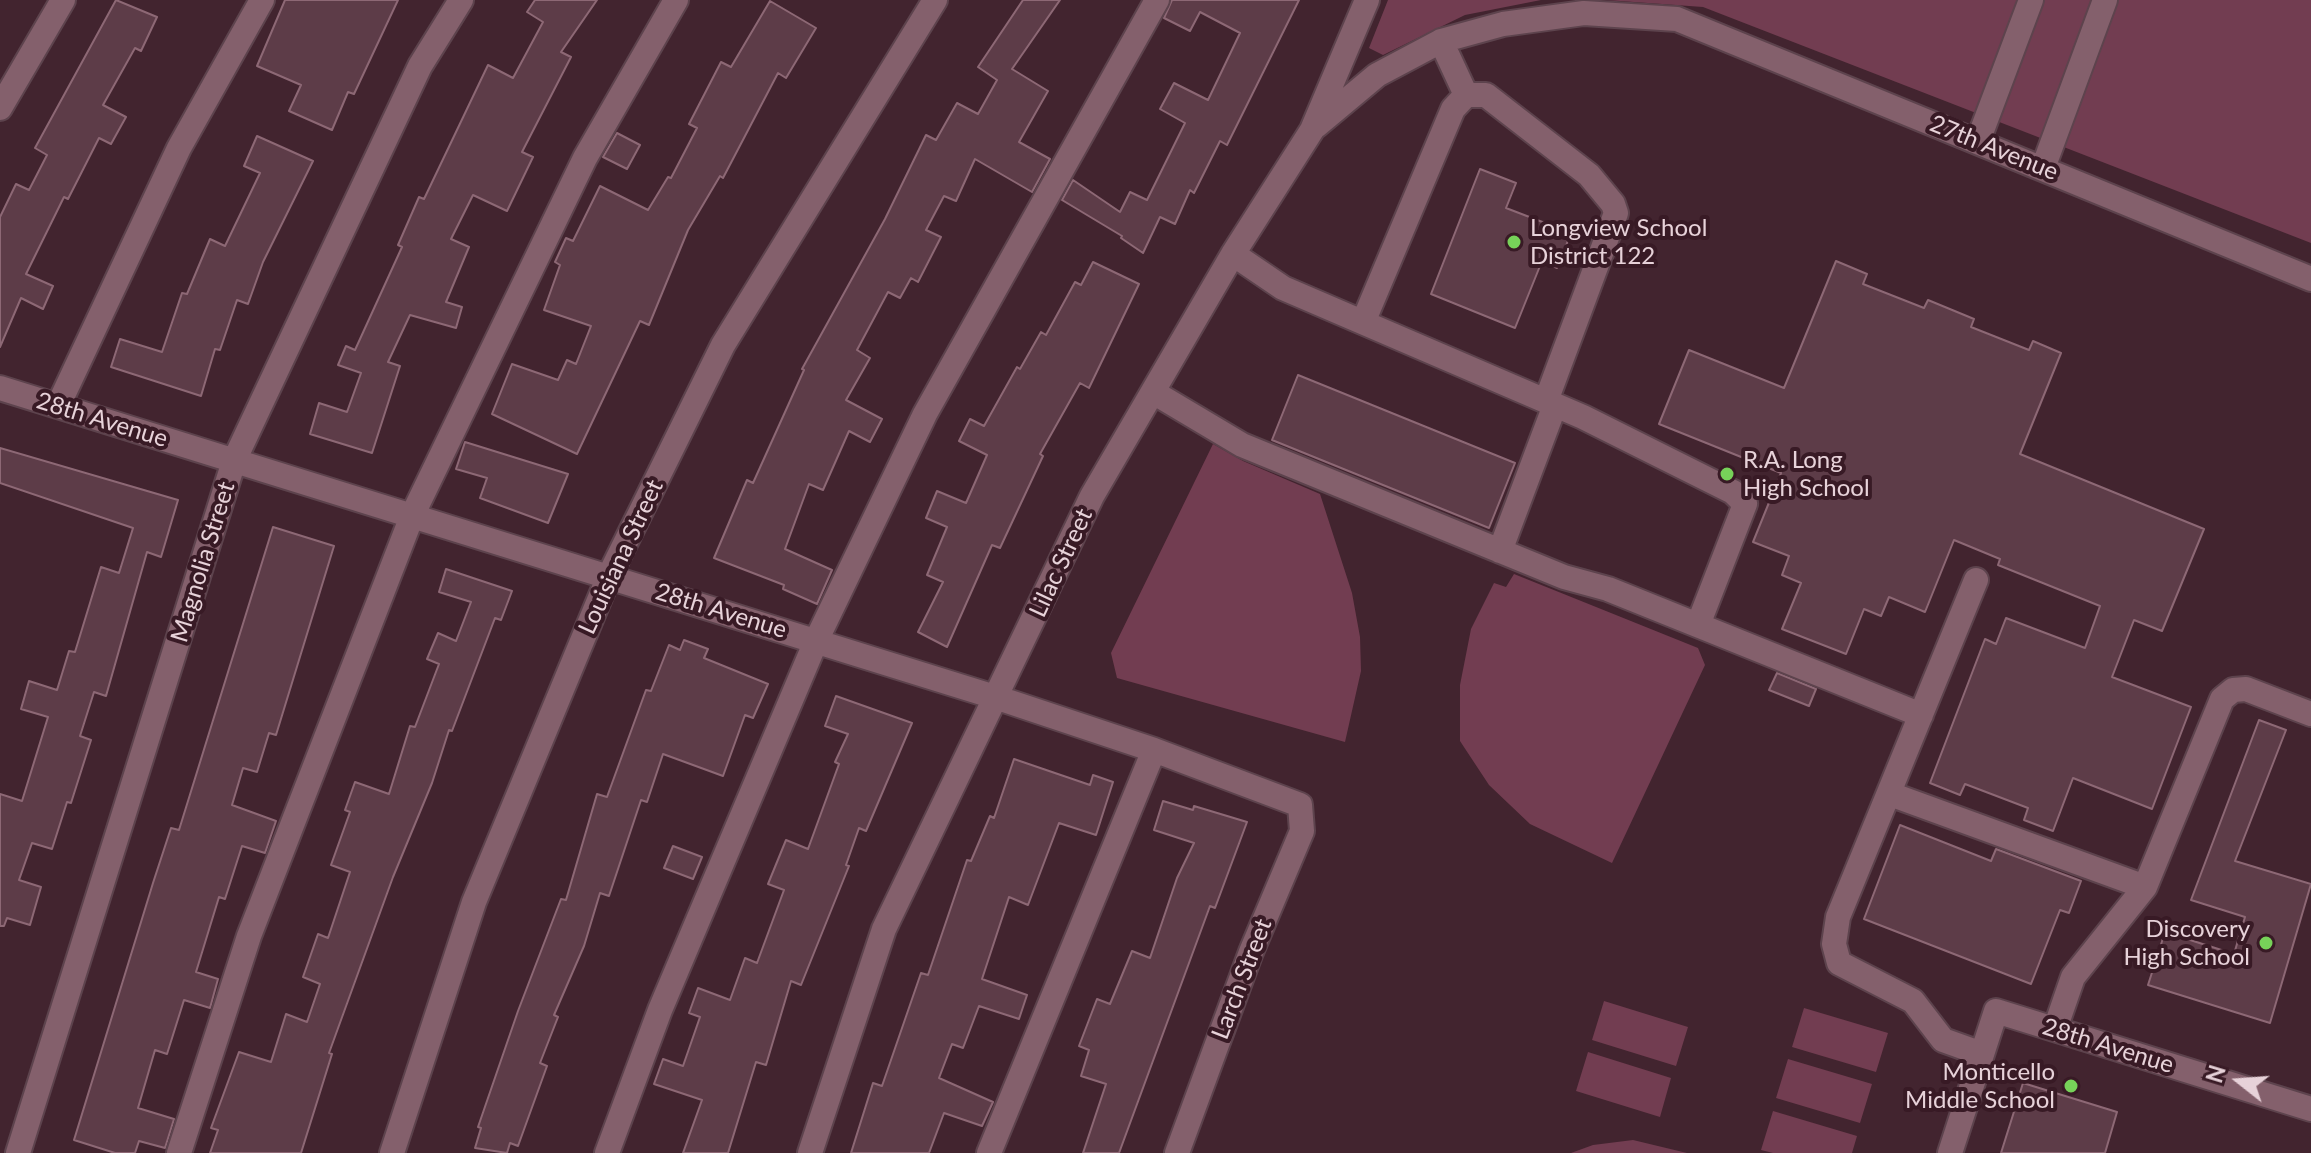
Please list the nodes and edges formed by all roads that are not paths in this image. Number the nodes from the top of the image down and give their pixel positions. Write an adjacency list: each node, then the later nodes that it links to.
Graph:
1 (63, 0): 14 (street)
2 (262, 0): 24 (street)
3 (461, 0): 25 (street, Magnolia Street)
4 (676, 0): 26 (street)
5 (935, 0): 28 (street, Louisiana Street)
6 (1157, 0): 31 (street)
7 (1367, 0): 15 (street, Lilac Street)
8 (1642, 0): 11 (street, 27th Avenue)
9 (2031, 0): 16 (street)
10 (2105, 0): 17 (street)
11 (1677, 19): 12 (street, 27th Avenue); 16 (street, 27th Avenue)
12 (1441, 41): 13 (street); 15 (street, 27th Avenue)
13 (1466, 95): 20 (street); 23 (street)
14 (0, 108)
15 (1312, 130): 18 (street, Lilac Street)
16 (1978, 141): 17 (street, 27th Avenue)
17 (2043, 168): 19 (street, 27th Avenue)
18 (1233, 254): 20 (street); 22 (street, Lilac Street)
19 (2311, 279)
20 (1364, 320): 23 (street)
21 (0, 388): 24 (street, 28th Avenue)
22 (1153, 392): 27 (street); 32 (street, Lilac Street)
23 (1551, 403): 27 (street); 30 (street)
24 (58, 406): 25 (street, 28th Avenue)
25 (234, 461): 26 (street, 28th Avenue); 42 (street, Magnolia Street)
26 (412, 516): 28 (street, 28th Avenue); 43 (street)
27 (1500, 551): 30 (street)
28 (609, 576): 31 (street, 28th Avenue); 44 (street, Louisiana Street)
29 (1976, 580): 34 (street)
30 (1698, 625): 34 (street)
31 (816, 641): 32 (street, 28th Avenue); 45 (street)
32 (998, 698): 35 (street, 28th Avenue); 46 (street, Lilac Street)
33 (2311, 714): 38 (street)
34 (1921, 715): 36 (street)
35 (1154, 750): 37 (street, 28th Avenue); 47 (street)
36 (1890, 794): 38 (street); 40 (street)
37 (1300, 805): 48 (street, Larch Street)
38 (2145, 887): 39 (street)
39 (2055, 1029): 40 (street, 28th Avenue); 41 (street, 28th Avenue)
40 (1982, 1054): 49 (street)
41 (2311, 1109)
42 (18, 1153)
43 (179, 1153)
44 (392, 1153)
45 (607, 1153)
46 (810, 1153)
47 (989, 1153)
48 (1177, 1153)
49 (1950, 1153)

